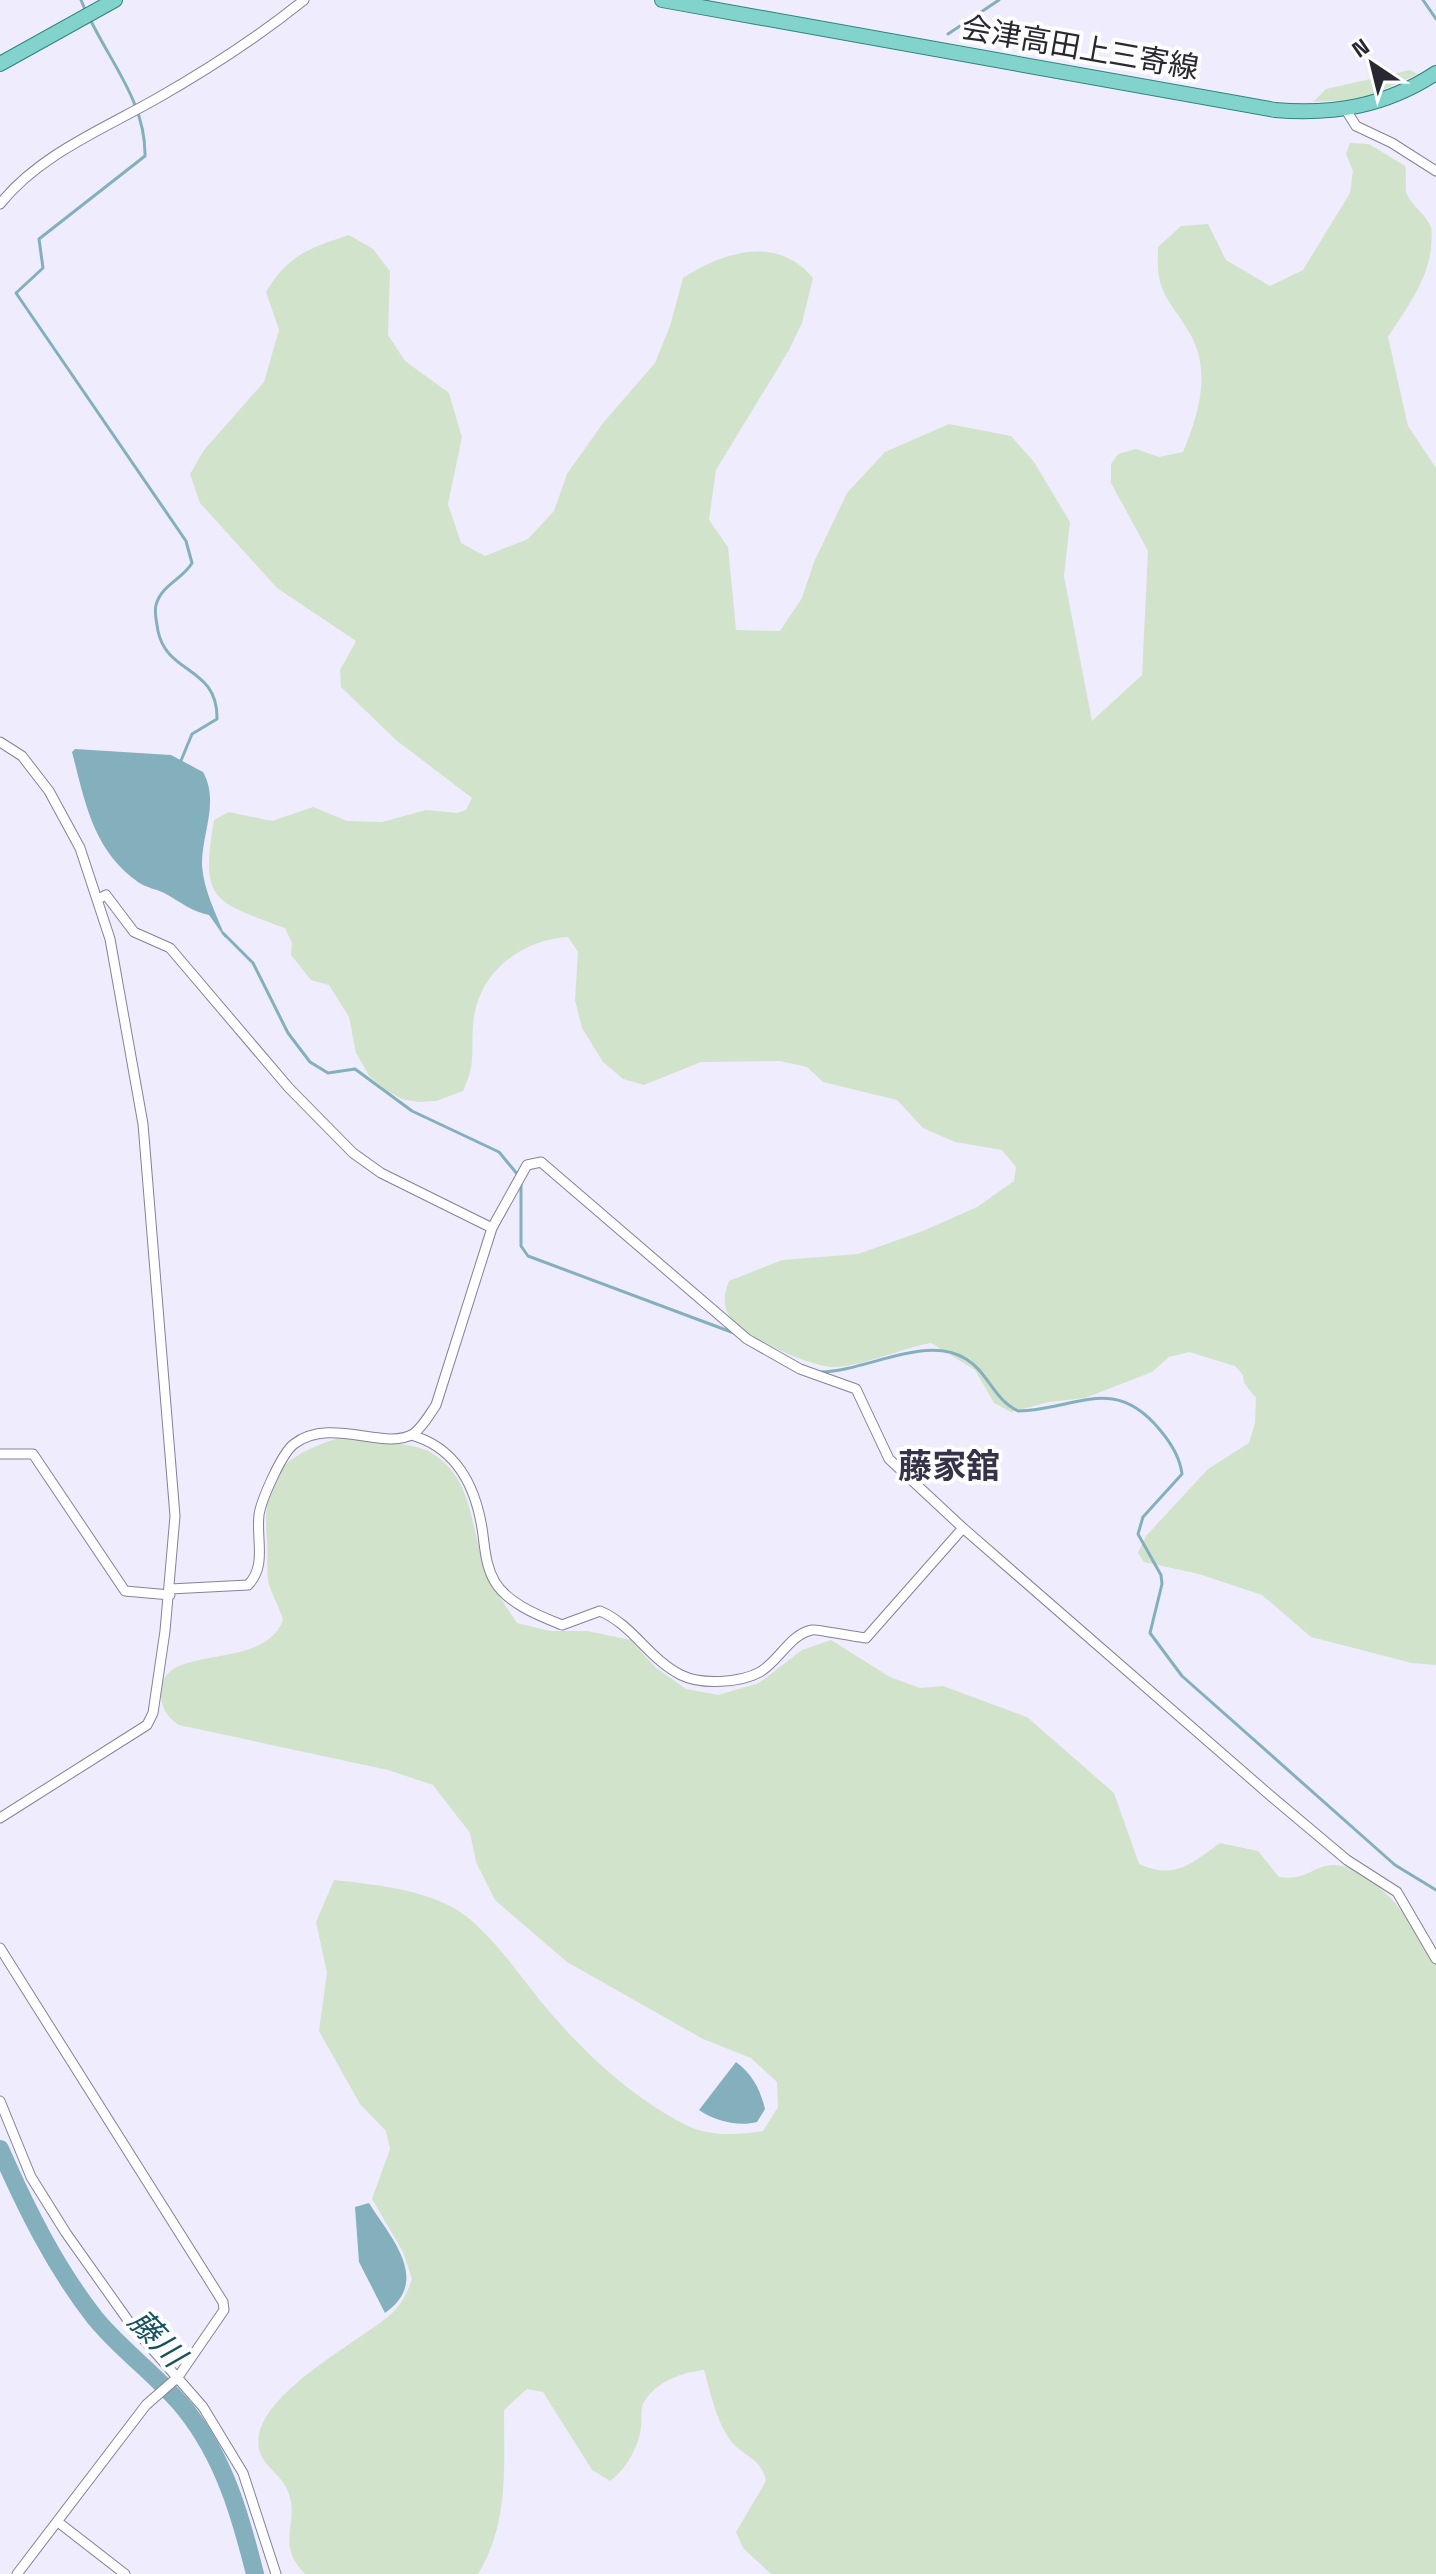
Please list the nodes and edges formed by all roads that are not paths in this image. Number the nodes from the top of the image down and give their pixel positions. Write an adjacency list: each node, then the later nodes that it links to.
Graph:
1 (115, 0): 4 (main road)
2 (304, 0): 8 (street)
3 (662, 0): 6 (main road, 会津高田上三寄線)
4 (0, 64)
5 (1436, 73): 6 (main road, 会津高田上三寄線)
6 (1346, 110): 7 (street)
7 (1436, 171)
8 (0, 204)
9 (0, 742): 10 (street)
10 (98, 899): 11 (street); 15 (street)
11 (492, 1228): 12 (street); 14 (street)
12 (411, 1435): 14 (street); 15 (street)
13 (0, 1454): 15 (street)
14 (963, 1528): 18 (street)
15 (170, 1592): 16 (street)
16 (0, 1818)
17 (0, 1948): 20 (street)
18 (1436, 1959)
19 (0, 2101): 20 (street)
20 (175, 2380): 21 (street); 24 (street)
21 (58, 2522): 22 (street); 23 (street)
22 (17, 2574)
23 (125, 2574)
24 (276, 2574)

